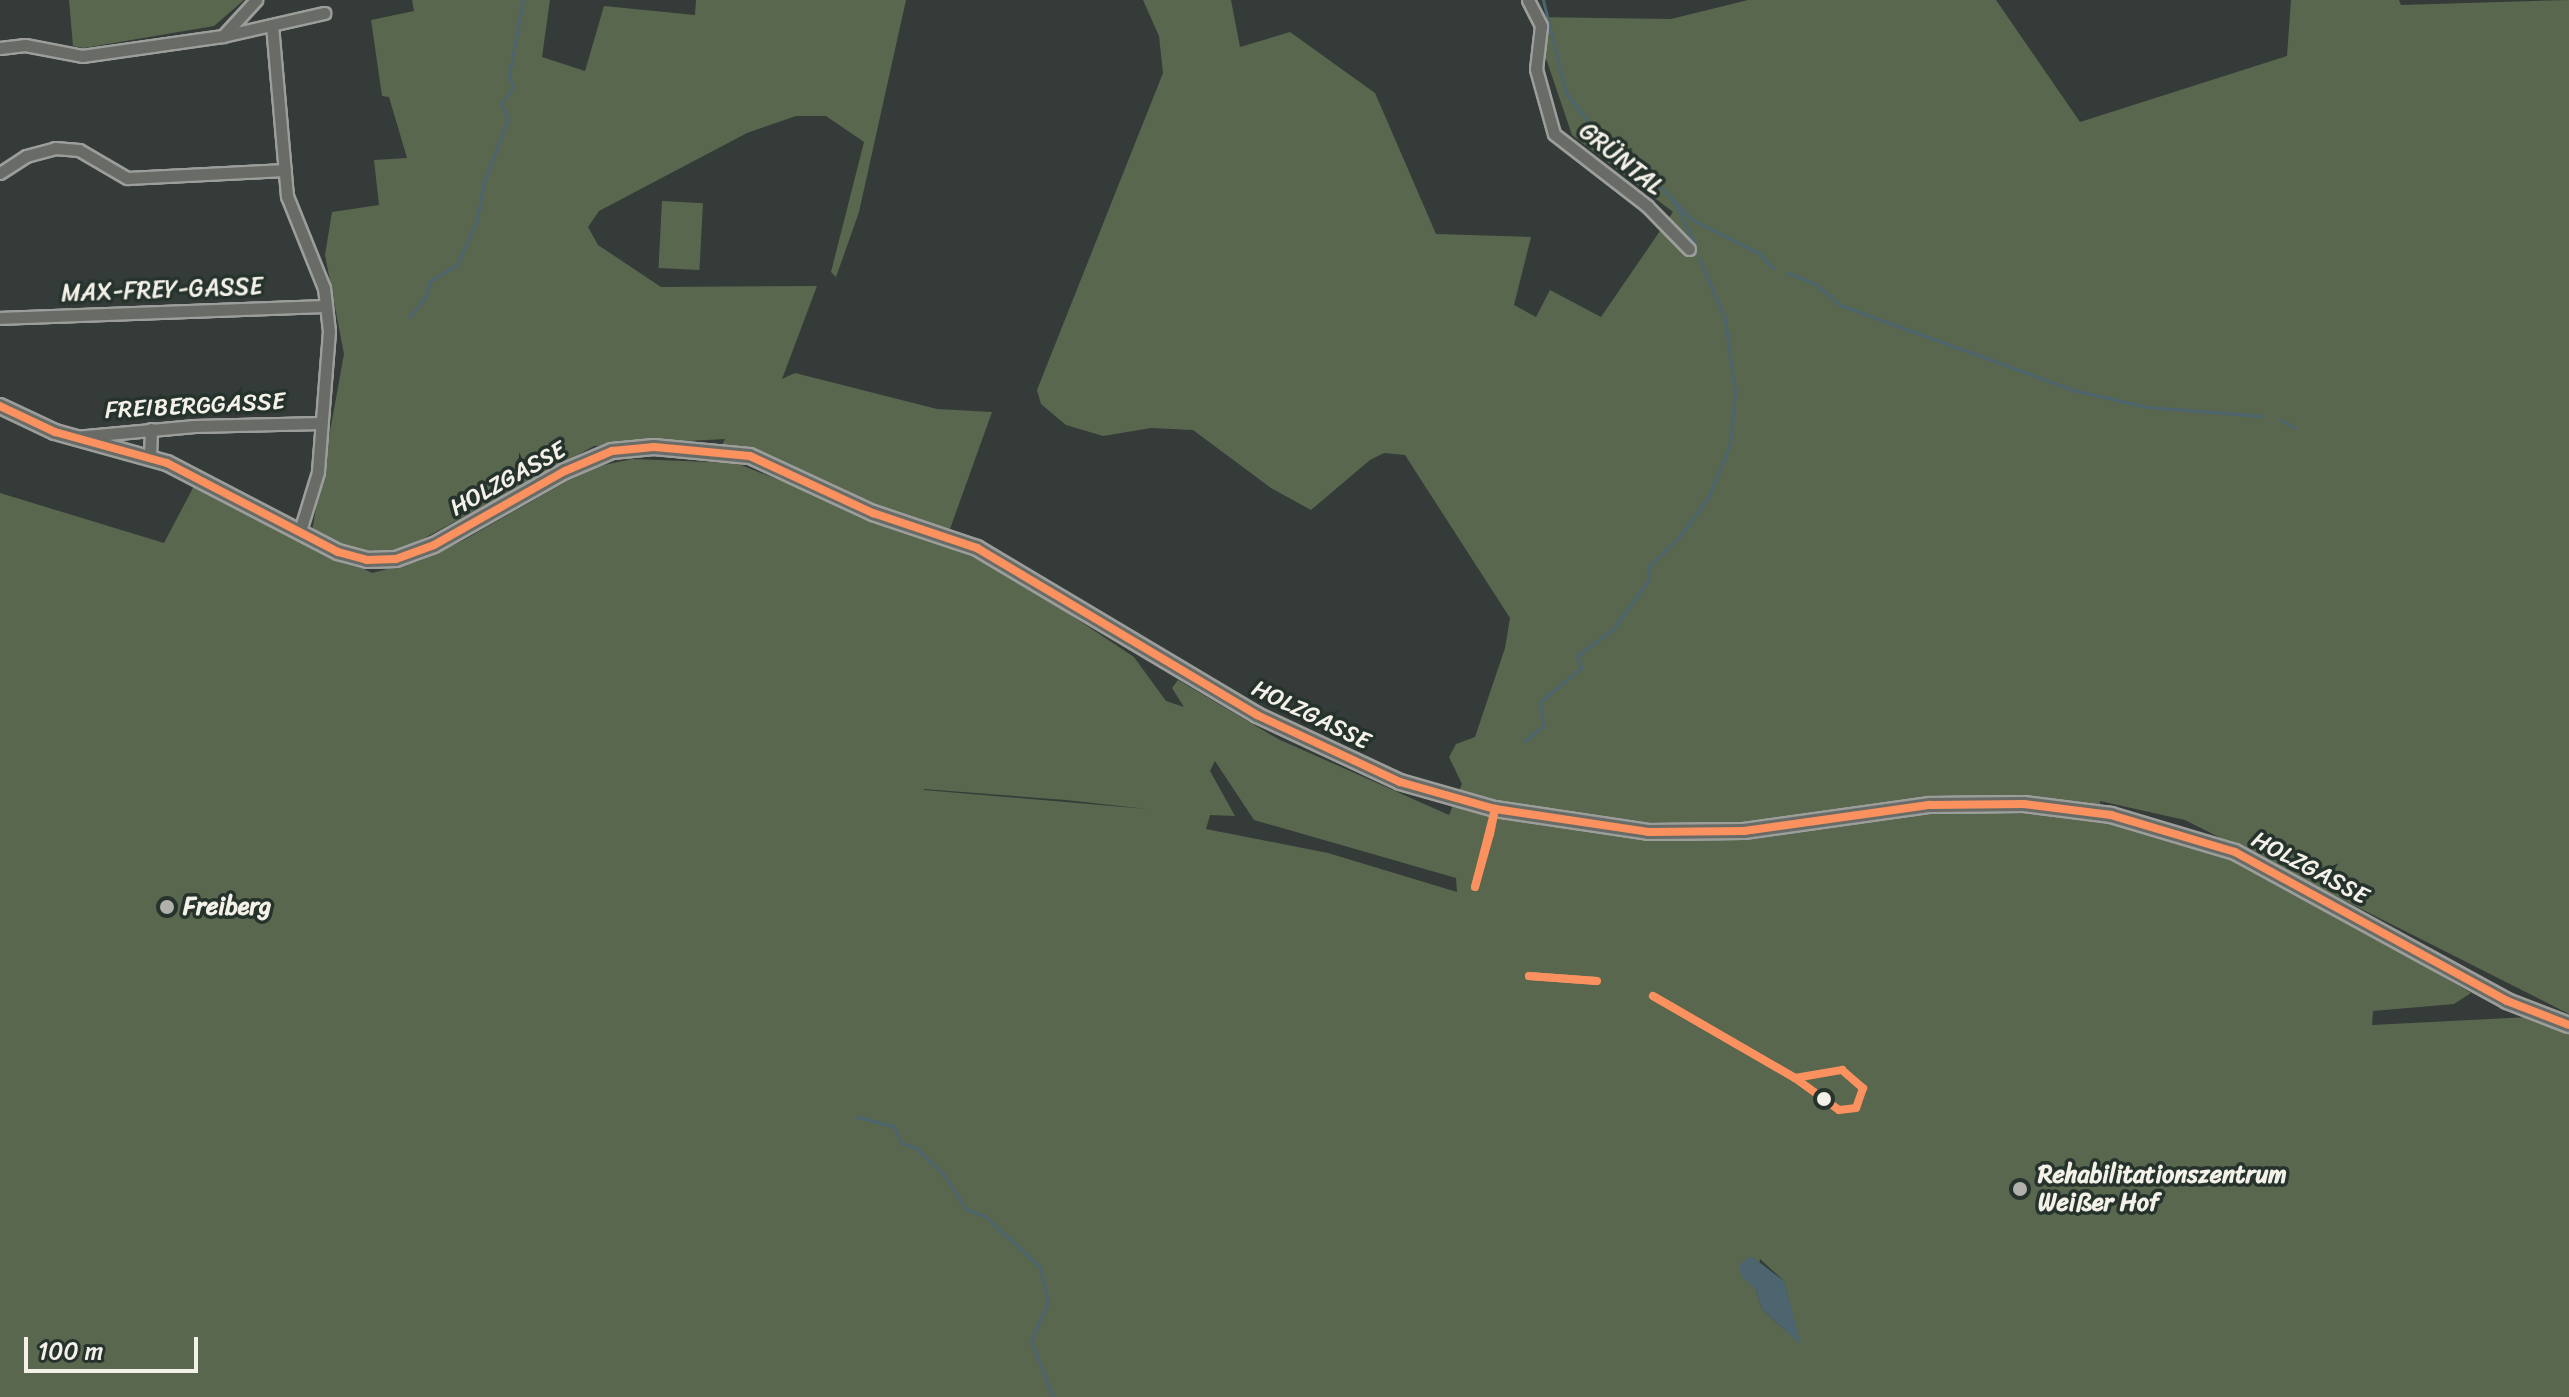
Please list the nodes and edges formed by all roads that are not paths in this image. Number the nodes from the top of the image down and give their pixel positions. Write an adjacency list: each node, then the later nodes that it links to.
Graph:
1 (256, 0): 5 (street)
2 (1528, 0): 9 (street, GRÜNTAL)
3 (324, 13): 4 (street)
4 (272, 25): 5 (street); 7 (street)
5 (223, 36): 6 (street)
6 (0, 48)
7 (285, 170): 8 (street); 10 (street)
8 (0, 173)
9 (1689, 249)
10 (326, 306): 11 (street, MAX-FREY-GASSE); 13 (street)
11 (0, 318)
12 (0, 406): 15 (street, HOLZGASSE)
13 (321, 423): 14 (street, FREIBERGGASSE); 17 (street)
14 (151, 429): 15 (street, FREIBERGGASSE); 16 (street)
15 (71, 437): 16 (street, HOLZGASSE)
16 (150, 457): 17 (street, HOLZGASSE)
17 (300, 531): 18 (street, HOLZGASSE)
18 (2569, 1025)

